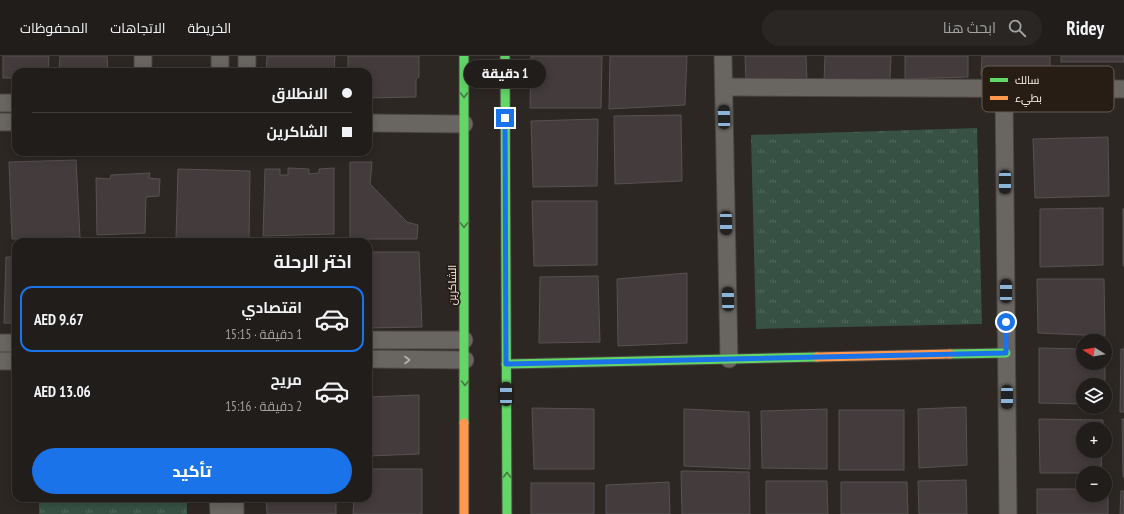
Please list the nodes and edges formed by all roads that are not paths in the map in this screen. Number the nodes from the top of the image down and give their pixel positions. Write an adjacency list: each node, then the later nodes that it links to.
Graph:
1 (143, 56): 7 (street)
2 (220, 56): 8 (street)
3 (247, 56): 9 (street)
4 (464, 56): 18 (street, الشاكرين, one-way to 18)
5 (505, 56): 32 (street)
6 (723, 56): 10 (street)
7 (143, 68)
8 (220, 68)
9 (247, 68)
10 (724, 87): 11 (street); 27 (street)
11 (982, 88)
12 (1114, 89): 13 (street)
13 (1124, 89)
14 (0, 103): 15 (street)
15 (12, 103)
16 (372, 112): 18 (street)
17 (1004, 112): 26 (street)
18 (464, 118): 21 (street); 23 (street, الشاكرين, one-way to 23)
19 (0, 122): 20 (street)
20 (12, 122)
21 (372, 123)
22 (372, 340): 23 (street)
23 (464, 340): 29 (street, الشاكرين)
24 (0, 343): 25 (street)
25 (12, 343)
26 (1006, 353): 27 (street); 39 (street)
27 (729, 359): 32 (street)
28 (372, 360): 29 (street, one-way to 29)
29 (465, 360): 37 (street, الشاكرين, one-way to 37)
30 (0, 361): 31 (street)
31 (12, 361)
32 (506, 364): 38 (street, one-way to 32)
33 (218, 502): 35 (street)
34 (235, 502): 36 (street)
35 (218, 514)
36 (236, 514)
37 (464, 514)
38 (507, 514)
39 (1008, 514)

